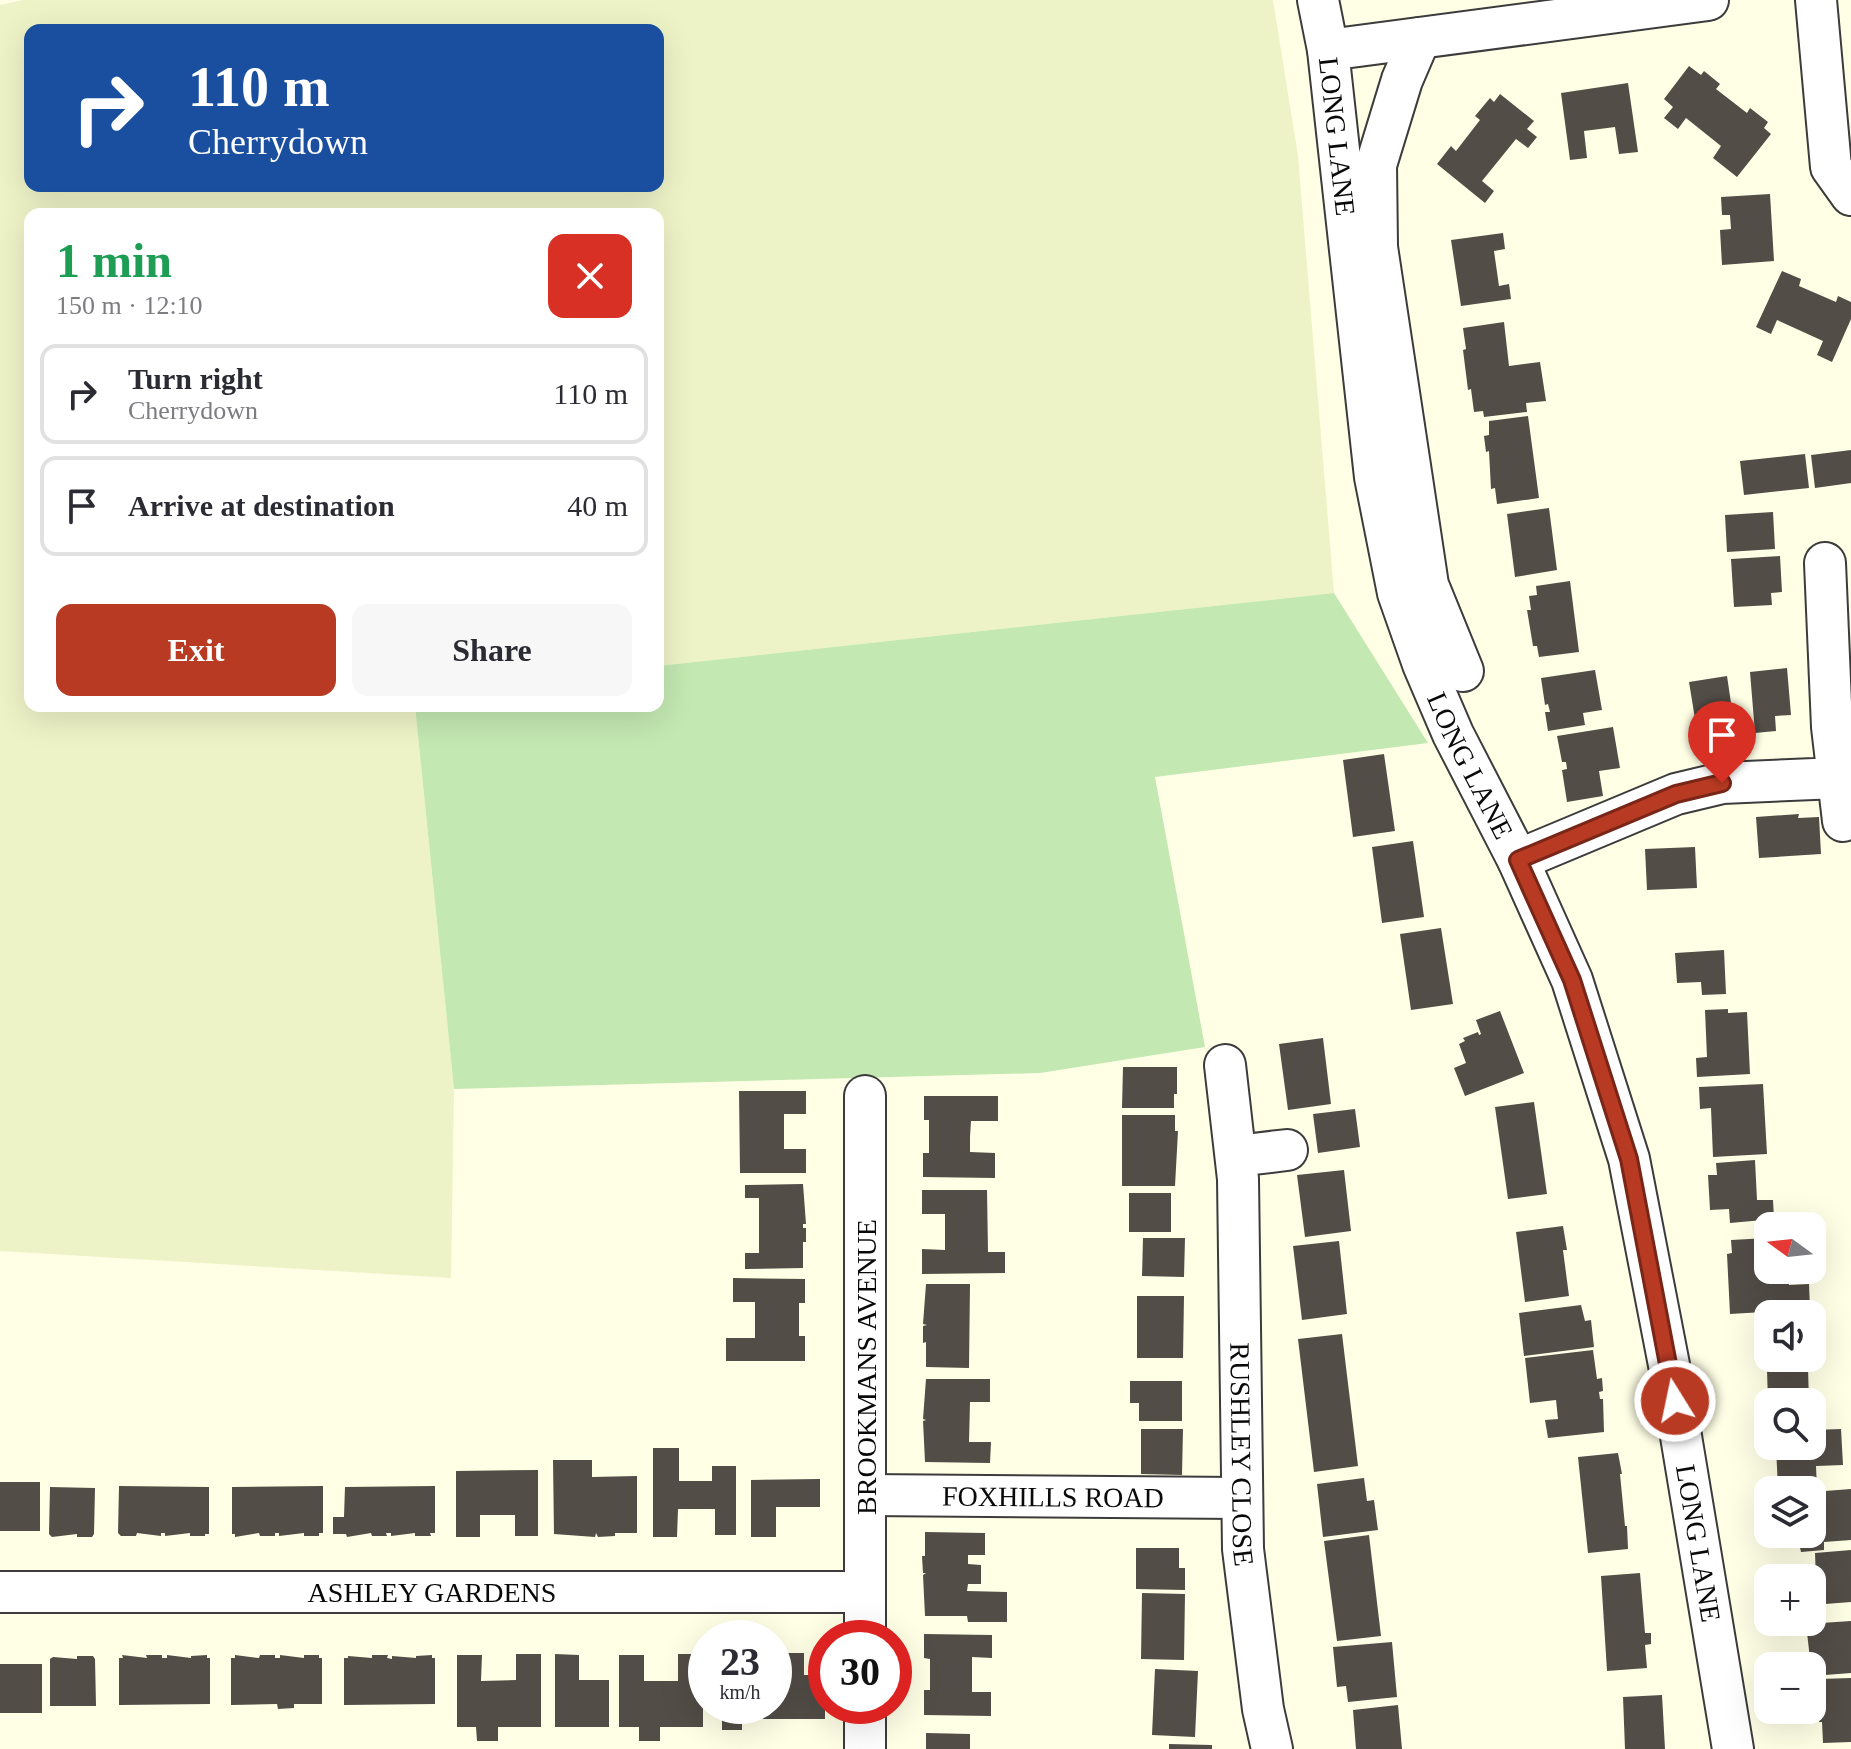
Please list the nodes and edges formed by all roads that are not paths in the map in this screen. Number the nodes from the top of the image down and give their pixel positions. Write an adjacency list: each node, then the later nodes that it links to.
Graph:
1 (1318, 0): 5 (street, LONG LANE)
2 (1708, 0): 4 (street)
3 (1816, 0): 6 (street)
4 (1420, 38): 5 (street); 7 (street)
5 (1328, 50): 7 (street, LONG LANE)
6 (1851, 195)
7 (1363, 248): 9 (street, LONG LANE)
8 (1825, 563): 11 (street)
9 (1413, 589): 10 (street); 13 (street, LONG LANE)
10 (1463, 671)
11 (1838, 778): 12 (street); 13 (street)
12 (1843, 821)
13 (1518, 860): 26 (street, LONG LANE)
14 (1225, 1065): 17 (street, RUSHLEY CLOSE)
15 (865, 1096): 18 (street, BROOKMANS AVENUE)
16 (1287, 1150): 17 (street)
17 (1236, 1156): 19 (street, RUSHLEY CLOSE)
18 (867, 1495): 19 (street, FOXHILLS ROAD); 21 (street, BROOKMANS AVENUE)
19 (1240, 1498): 25 (street, RUSHLEY CLOSE)
20 (0, 1592): 21 (street, ASHLEY GARDENS)
21 (865, 1592): 22 (street, BROOKMANS AVENUE)
22 (865, 1620)
23 (865, 1724): 24 (street)
24 (865, 1749)
25 (1272, 1749)
26 (1733, 1749)

